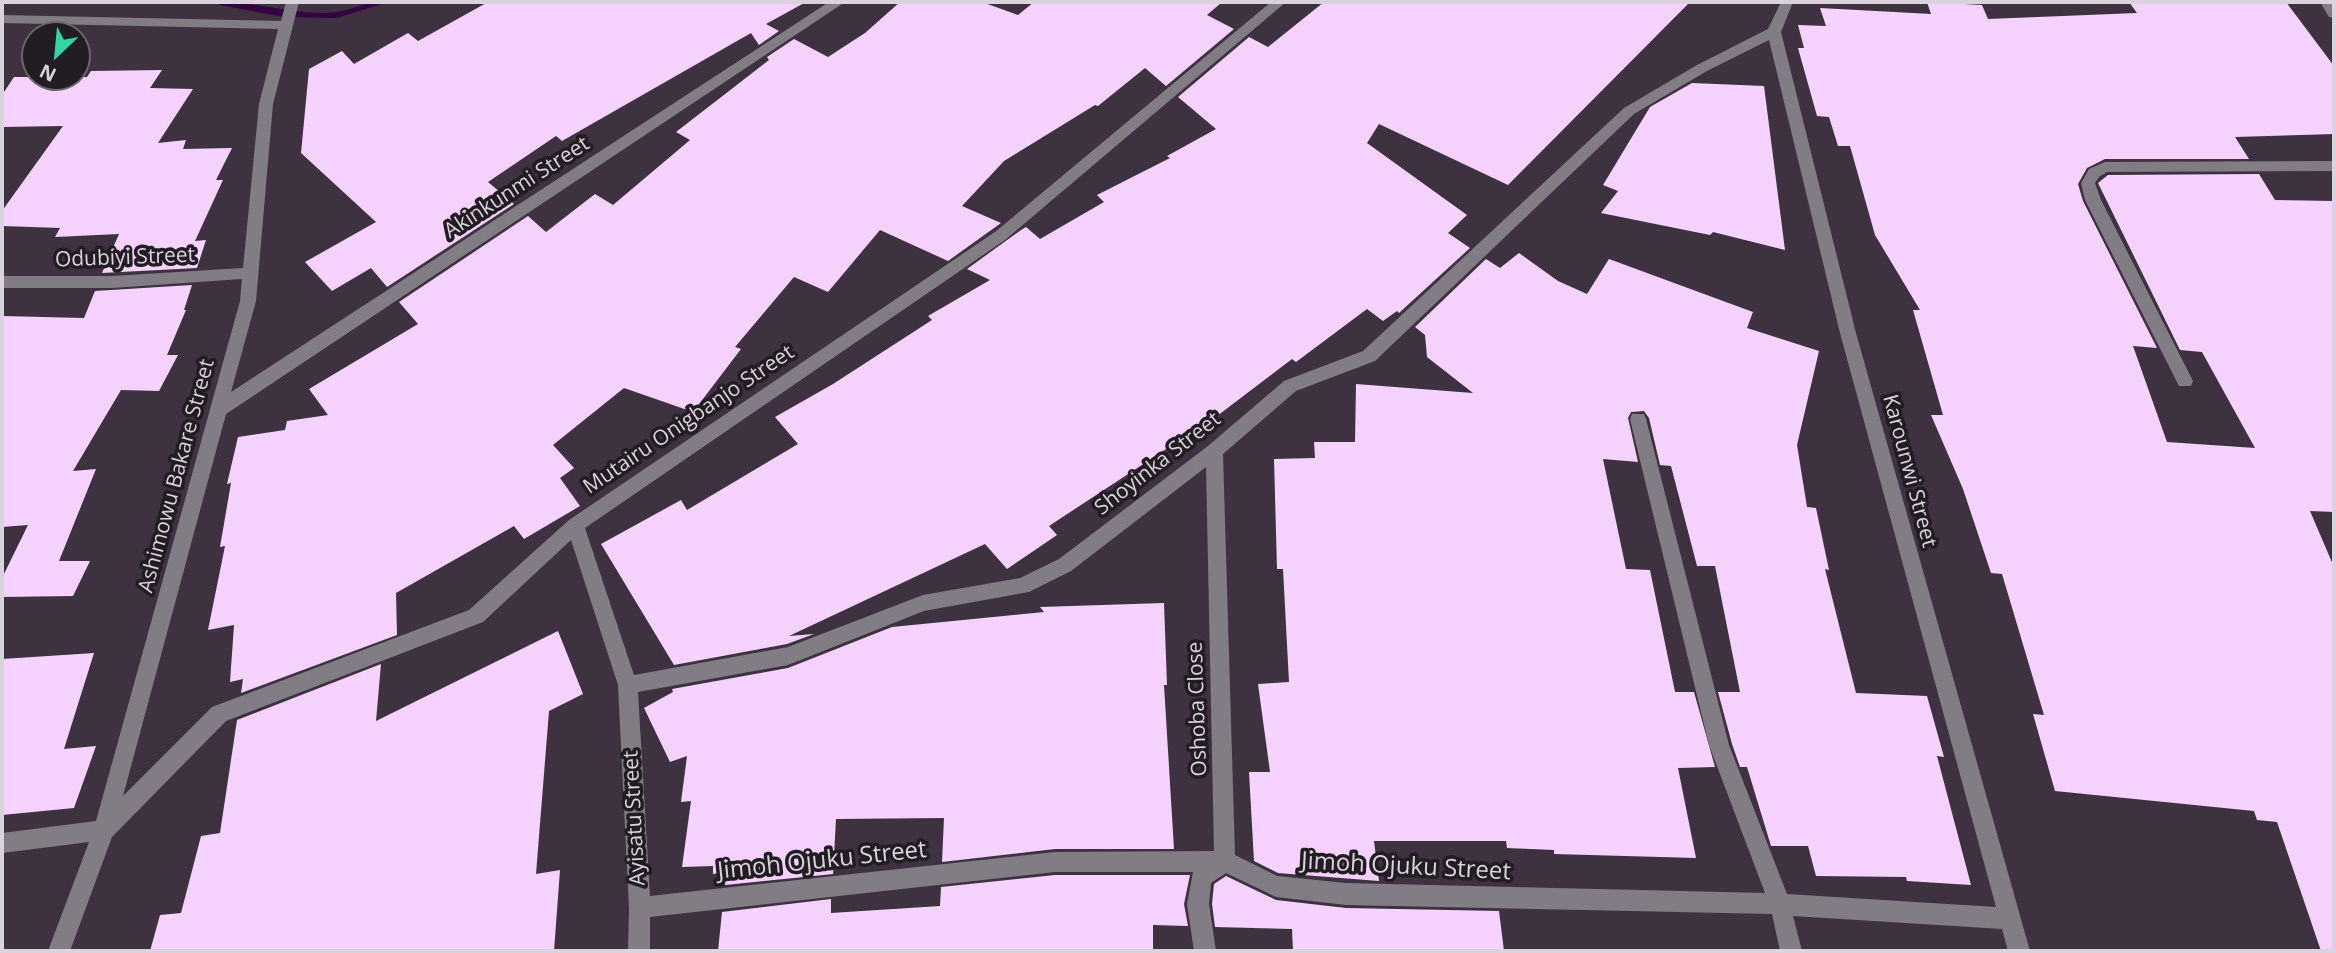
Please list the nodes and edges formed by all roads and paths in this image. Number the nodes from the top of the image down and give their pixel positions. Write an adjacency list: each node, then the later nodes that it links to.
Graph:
1 (291, 2): 8 (street, Ashimowu Bakare Street)
2 (838, 2): 14 (street, Akinkunmi Street)
3 (1279, 2): 17 (street, Mutairu Onigbanjo Street)
4 (1787, 2): 9 (street)
5 (2326, 2): 6 (street)
6 (2334, 13)
7 (2, 19): 8 (street)
8 (285, 25): 11 (street, Ashimowu Bakare Street)
9 (1774, 32): 16 (street, Shoyinka Street); 24 (street, Karounwi Street)
10 (2334, 166): 13 (street)
11 (250, 274): 12 (street, Odubiyi Street); 14 (street, Ashimowu Bakare Street)
12 (2, 282)
13 (2185, 381)
14 (218, 410): 19 (street, Ashimowu Bakare Street)
15 (1638, 419): 22 (street)
16 (1214, 451): 18 (street, Shoyinka Street); 21 (street, Oshoba Close)
17 (575, 525): 18 (street); 19 (street, Mutairu Onigbanjo Street)
18 (628, 685): 23 (street, Ayisatu Street)
19 (104, 830): 20 (street); 25 (street, Ashimowu Bakare Street)
20 (2, 843)
21 (1225, 861): 22 (street, Jimoh Ojuku Street); 23 (street, Jimoh Ojuku Street); 27 (street)
22 (1780, 904): 24 (street, Jimoh Ojuku Street); 28 (street)
23 (640, 908): 26 (street, Ayisatu Street)
24 (2010, 919): 29 (street, Karounwi Street)
25 (59, 951)
26 (639, 951)
27 (1205, 951)
28 (1791, 951)
29 (2019, 951)

